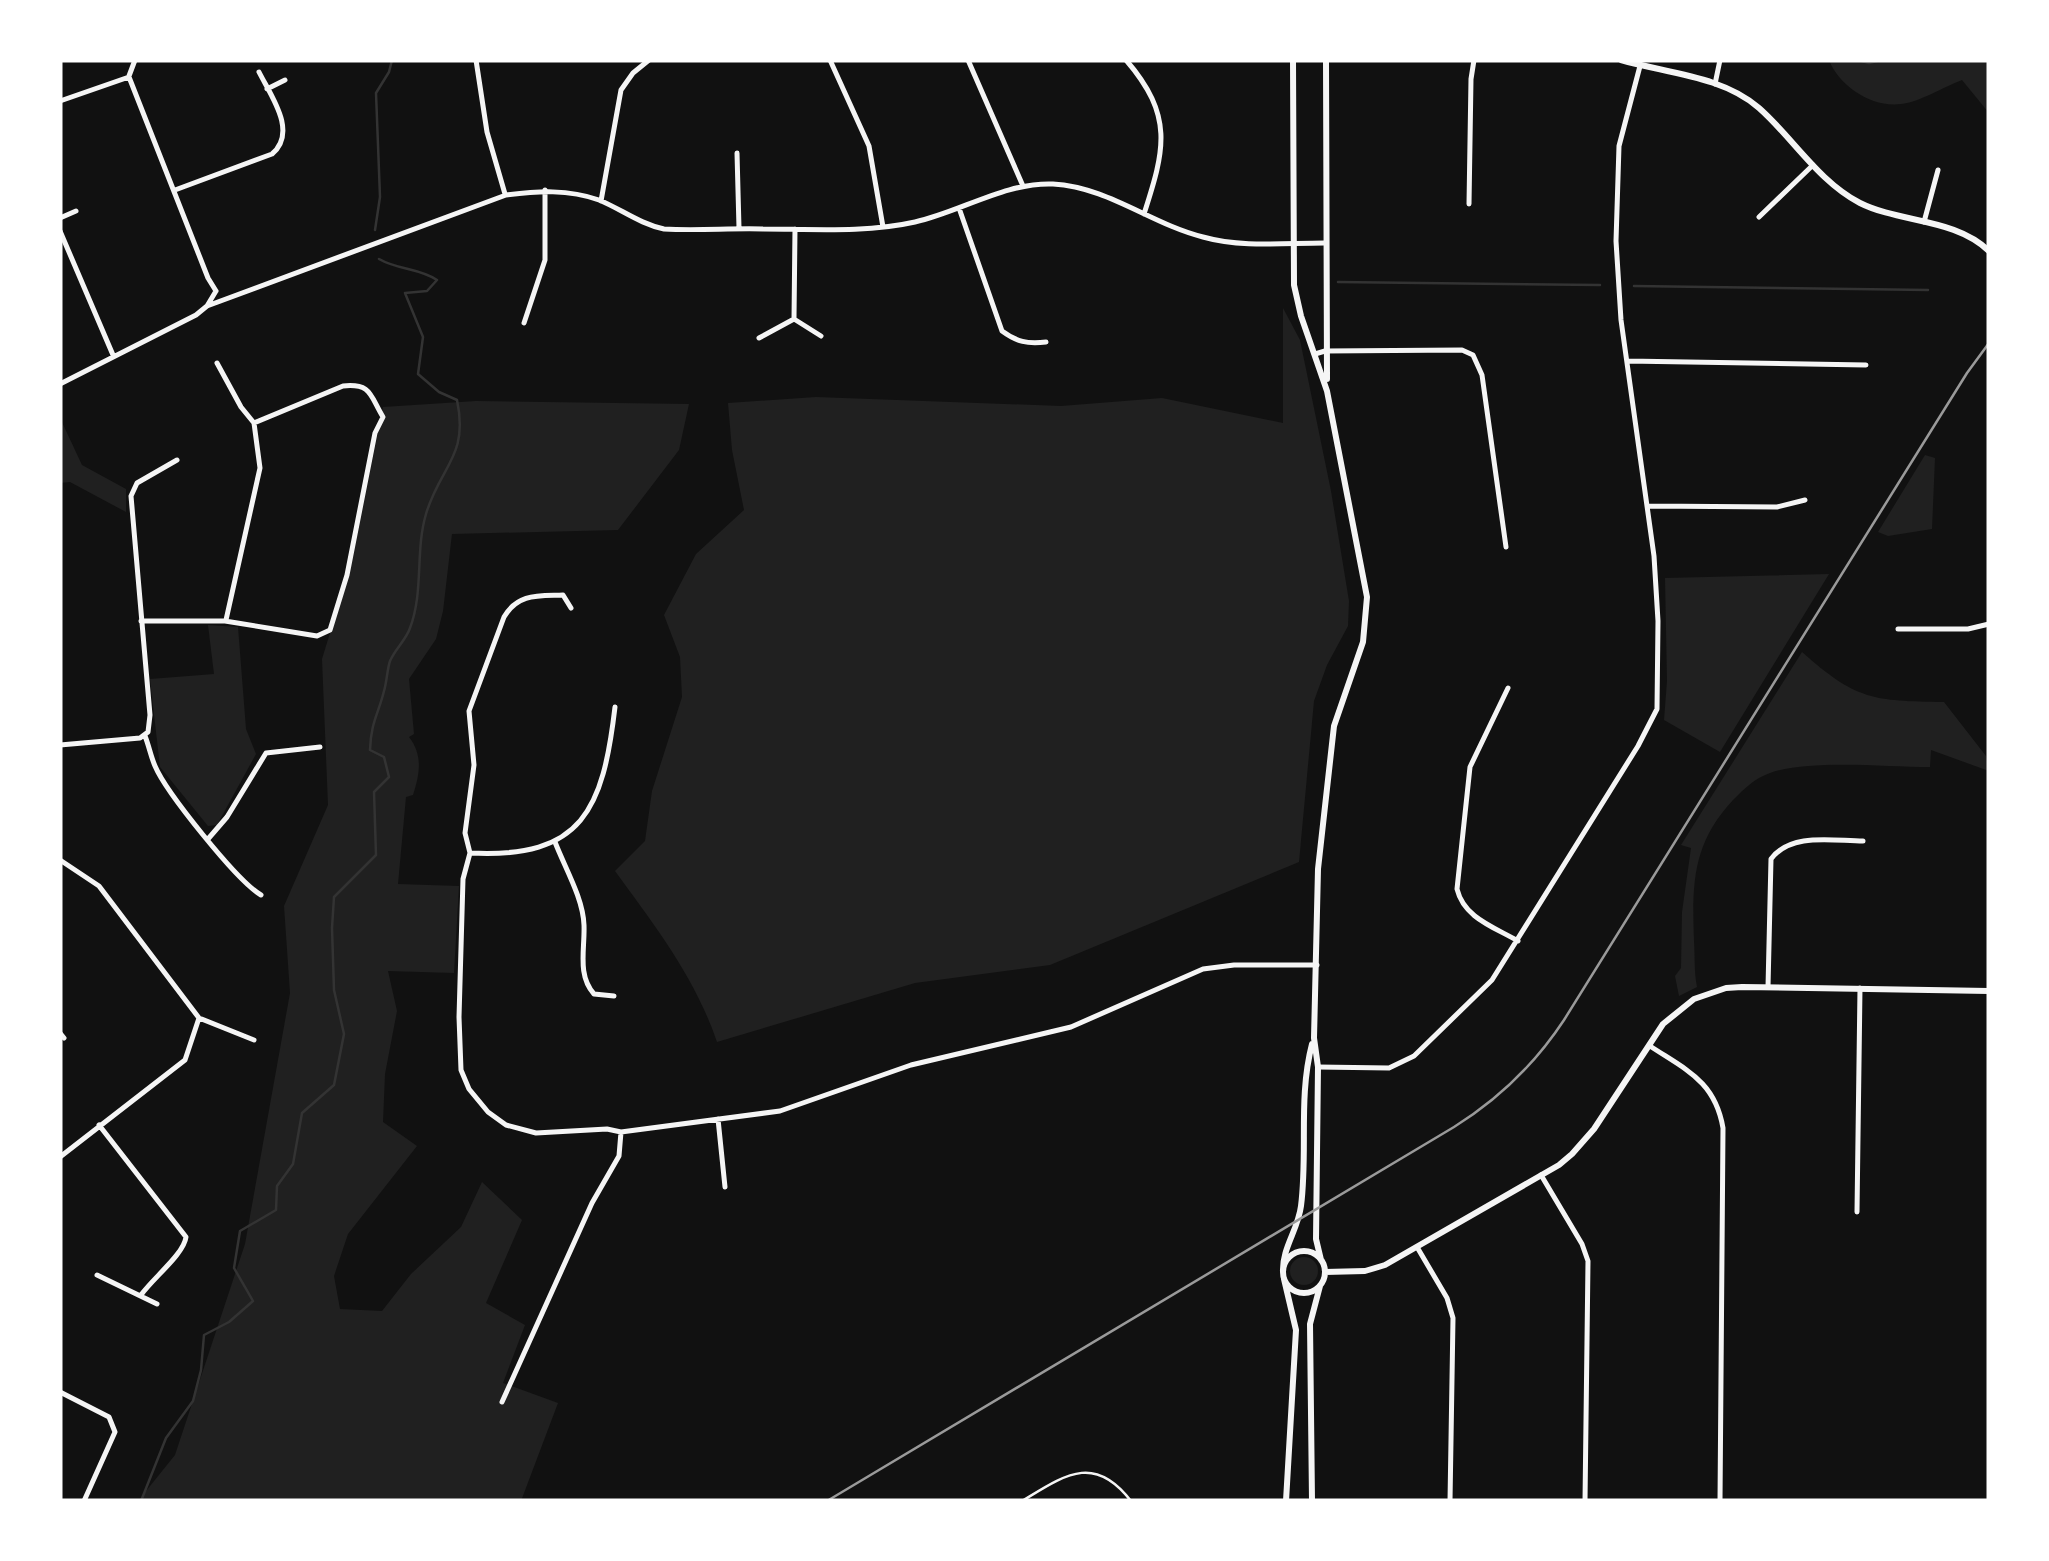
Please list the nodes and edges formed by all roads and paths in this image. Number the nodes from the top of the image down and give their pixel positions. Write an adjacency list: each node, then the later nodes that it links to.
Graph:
1 (135, 60): 14 (street)
2 (476, 60): 25 (street)
3 (649, 60): 26 (street)
4 (830, 60): 34 (street)
5 (968, 60): 22 (street)
6 (1126, 60): 30 (street)
7 (1293, 60): 38 (street)
8 (1326, 60): 39 (street)
9 (1474, 60): 27 (street)
10 (1621, 60): 12 (street)
11 (1720, 60): 16 (street)
12 (1640, 66): 16 (street); 52 (street)
13 (259, 72): 17 (street)
14 (129, 77): 18 (street); 23 (street)
15 (284, 80): 17 (street)
16 (1716, 84): 20 (street)
17 (267, 88): 23 (street)
18 (60, 100)
19 (737, 153): 35 (street)
20 (1813, 164): 31 (street); 33 (street)
21 (1938, 170): 33 (street)
22 (1023, 186): 28 (street); 30 (street)
23 (175, 190): 41 (street)
24 (544, 190): 25 (street); 26 (street); 45 (street)
25 (506, 195): 42 (street)
26 (601, 201): 35 (street)
27 (1469, 204)
28 (959, 208): 34 (street); 48 (street)
29 (76, 211): 32 (street)
30 (1144, 215): 38 (street)
31 (1758, 217)
32 (60, 218)
33 (1924, 222): 40 (street)
34 (883, 227): 36 (street)
35 (740, 228): 36 (street)
36 (796, 229): 44 (street)
37 (60, 231): 51 (street)
38 (1292, 243): 39 (street); 50 (street)
39 (1324, 243): 49 (street)
40 (1989, 250)
41 (216, 290): 42 (street); 43 (street)
42 (234, 296): 43 (street)
43 (207, 306): 51 (street)
44 (794, 319): 46 (street); 47 (street)
45 (524, 323)
46 (821, 336)
47 (759, 338)
48 (1046, 342)
49 (1325, 351): 50 (street); 56 (street); 61 (street)
50 (1315, 354): 56 (street)
51 (113, 355): 55 (street)
52 (1627, 361): 54 (street); 60 (street)
53 (217, 363): 57 (street)
54 (1866, 365)
55 (60, 384)
56 (1327, 391): 79 (street)
57 (254, 423): 64 (street); 64 (street)
58 (178, 460): 63 (street)
59 (1806, 500): 60 (street)
60 (1648, 506): 78 (street)
61 (1506, 547)
62 (571, 608): 75 (street)
63 (142, 621): 64 (street); 69 (street)
64 (226, 621)
65 (1989, 624): 66 (street)
66 (1898, 629)
67 (1508, 688): 78 (street)
68 (615, 707): 74 (street)
69 (145, 736): 70 (street); 72 (street)
70 (60, 745)
71 (320, 747): 72 (street)
72 (208, 839): 77 (street)
73 (1863, 841): 80 (street)
74 (555, 842): 75 (street); 83 (street)
75 (470, 853): 92 (street)
76 (60, 860): 84 (street)
77 (261, 895)
78 (1518, 940): 89 (street)
79 (1316, 964): 85 (street); 90 (street)
80 (1768, 986): 81 (street); 87 (street)
81 (1860, 988): 82 (street); 96 (street)
82 (1989, 991)
83 (614, 996)
84 (199, 1018): 86 (street); 91 (street)
85 (1314, 1038): 88 (street); 89 (street)
86 (254, 1040)
87 (1648, 1044): 94 (street); 114 (street)
88 (1306, 1067): 89 (street); 101 (street)
89 (1318, 1067): 98 (street)
90 (718, 1119): 92 (street); 95 (street)
91 (100, 1125): 93 (street); 103 (street)
92 (621, 1132): 106 (street)
93 (60, 1157)
94 (1541, 1175): 97 (street); 113 (street)
95 (725, 1187)
96 (1857, 1212)
97 (1417, 1247): 99 (street); 112 (street)
98 (1321, 1260): 99 (street); 101 (street)
99 (1325, 1272): 102 (street)
100 (98, 1275): 103 (street)
101 (1283, 1276): 102 (street); 110 (street)
102 (1320, 1286): 111 (street)
103 (141, 1295): 104 (street)
104 (157, 1304)
105 (60, 1392): 107 (street)
106 (502, 1402)
107 (84, 1501)
108 (1022, 1501): 109 (lane)
109 (1131, 1501)
110 (1286, 1501)
111 (1312, 1501)
112 (1450, 1501)
113 (1585, 1501)
114 (1720, 1501)

